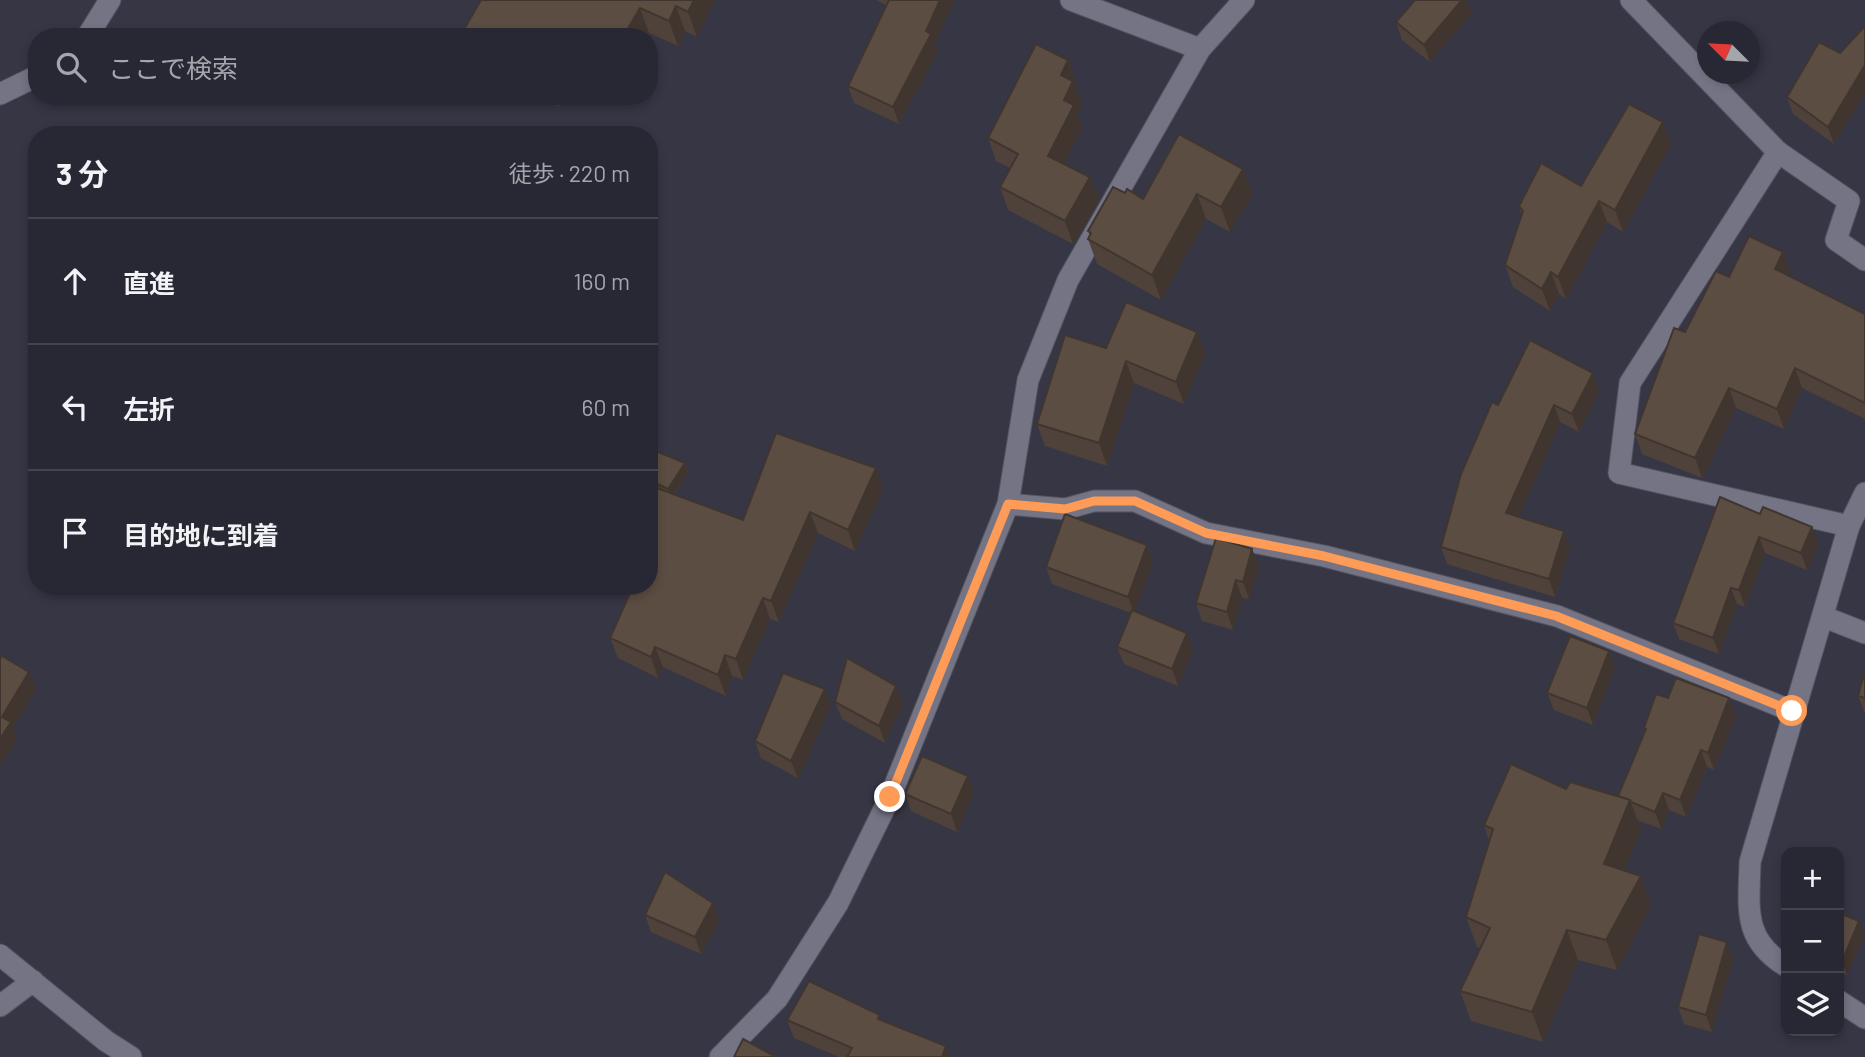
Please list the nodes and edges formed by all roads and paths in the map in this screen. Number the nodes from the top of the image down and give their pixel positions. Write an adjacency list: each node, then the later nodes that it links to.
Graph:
1 (110, 0): 5 (street)
2 (1071, 0): 6 (street)
3 (1244, 0): 6 (street)
4 (1631, 0): 9 (street)
5 (93, 28)
6 (1200, 49): 12 (street)
7 (28, 80): 8 (street)
8 (0, 94)
9 (1778, 152): 10 (street); 13 (street)
10 (1865, 260)
11 (1865, 493): 13 (street)
12 (1008, 504): 16 (street); 24 (street)
13 (1849, 526): 14 (street)
14 (1824, 617): 15 (street); 16 (street)
15 (1865, 633)
16 (1792, 711): 18 (street)
17 (0, 955): 19 (street)
18 (1781, 963)
19 (33, 981): 21 (street); 23 (street)
20 (1844, 1004): 22 (street)
21 (0, 1006)
22 (1865, 1018)
23 (131, 1057)
24 (720, 1057)

